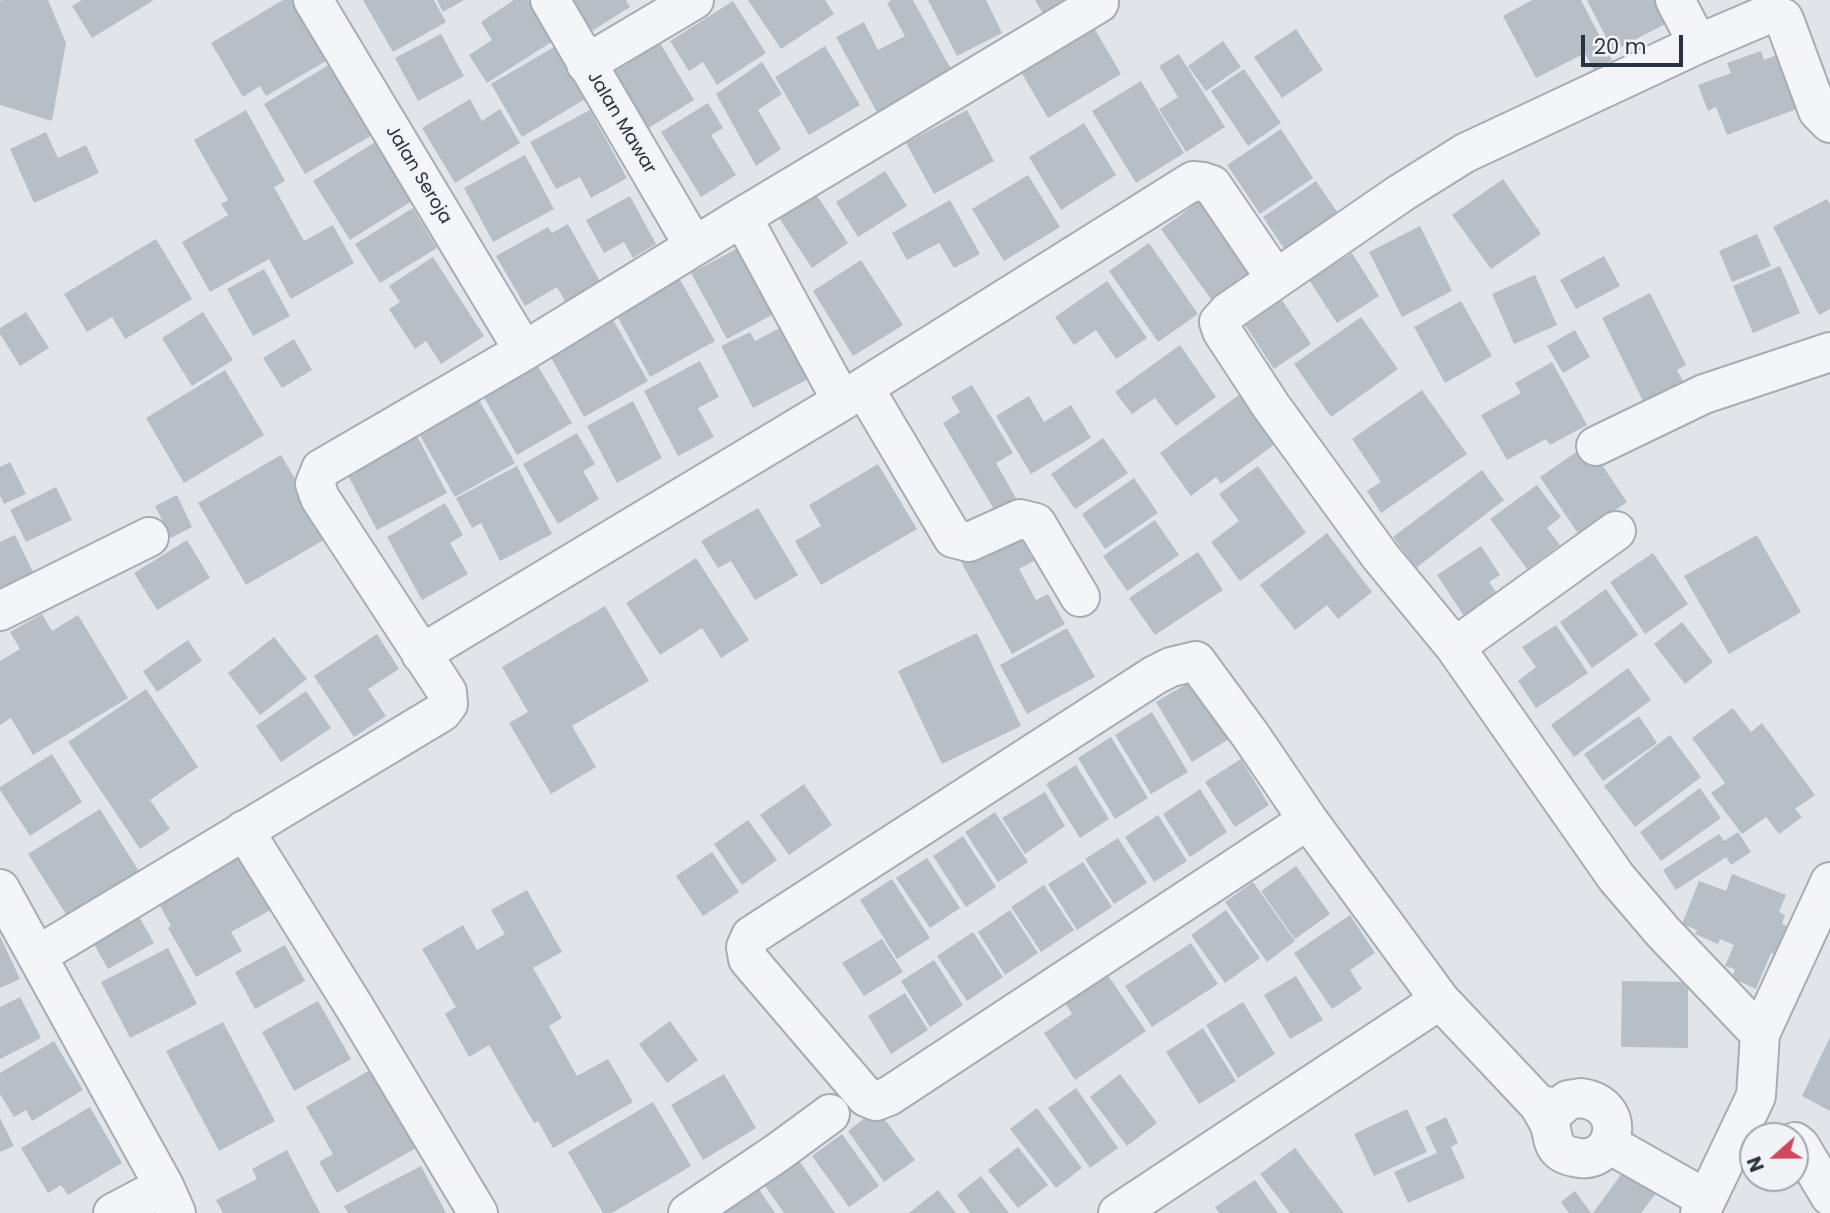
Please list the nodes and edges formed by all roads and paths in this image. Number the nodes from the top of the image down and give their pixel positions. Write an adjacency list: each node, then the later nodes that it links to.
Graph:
1 (313, 0): 12 (street, Jalan Seroja)
2 (550, 0): 7 (street, Jalan Mawar)
3 (694, 0): 7 (street)
4 (1675, 0): 6 (street)
5 (1099, 3): 9 (street)
6 (1698, 44): 8 (street); 11 (street)
7 (586, 64): 10 (street, Jalan Mawar)
8 (1830, 123)
9 (742, 216): 10 (street); 14 (street)
10 (694, 246): 12 (street)
11 (1276, 279): 14 (street); 20 (street)
12 (524, 351): 21 (street)
13 (1830, 352): 15 (street)
14 (853, 395): 18 (street); 21 (street)
15 (1596, 446)
16 (1616, 531): 20 (street)
17 (149, 537): 19 (street)
18 (1080, 597)
19 (0, 611)
20 (1455, 647): 28 (street)
21 (421, 654): 23 (street)
22 (1308, 820): 22 (street); 27 (street)
23 (244, 830): 26 (street); 37 (street)
24 (1830, 882): 28 (street)
25 (0, 889): 26 (street)
26 (38, 955): 34 (street)
27 (1440, 1000): 35 (street); 39 (street)
28 (1760, 1034): 30 (street)
29 (830, 1114): 38 (street)
30 (1780, 1122)
31 (1809, 1167): 33 (street)
32 (1739, 1170): 35 (street)
33 (1830, 1196)
34 (170, 1200): 36 (street)
35 (1703, 1206)
36 (113, 1213)
37 (478, 1213)
38 (688, 1213)
39 (1118, 1213)

